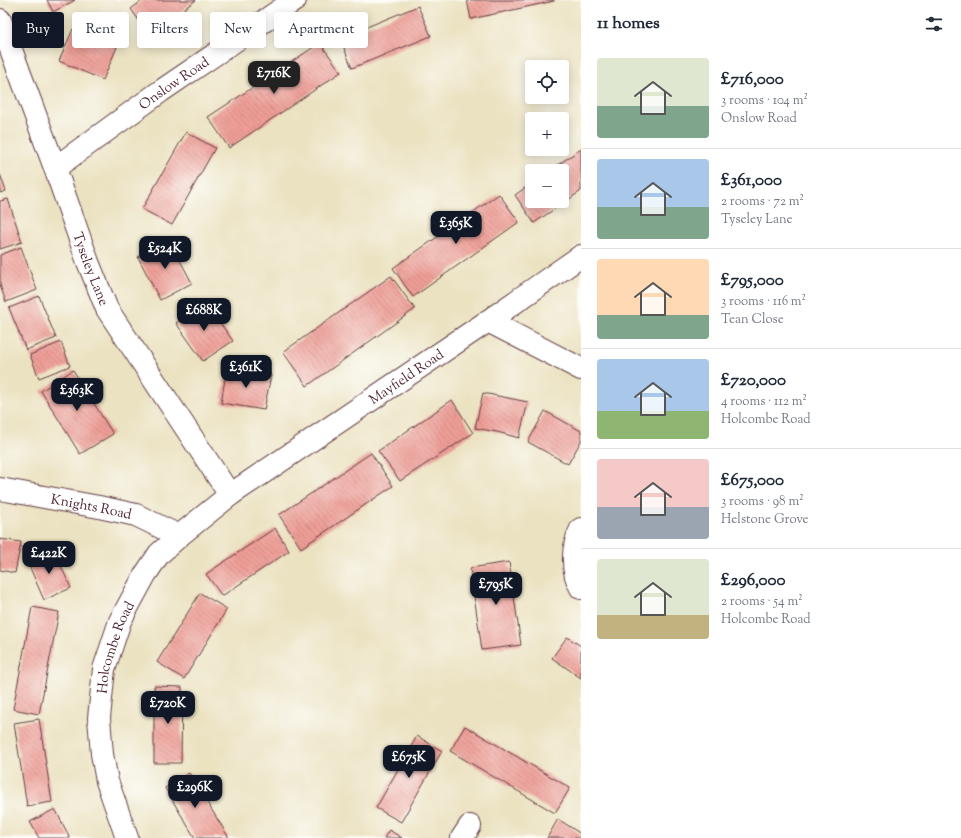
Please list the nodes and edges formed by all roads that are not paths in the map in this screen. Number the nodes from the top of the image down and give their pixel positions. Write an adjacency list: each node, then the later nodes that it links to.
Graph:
1 (295, 0): 3 (street, Onslow Road)
2 (0, 20): 3 (street, Tyseley Lane)
3 (55, 168): 8 (street, Tyseley Lane)
4 (581, 256): 5 (street, Mayfield Road)
5 (488, 321): 6 (street); 8 (street, Mayfield Road)
6 (581, 369)
7 (0, 489): 10 (street, Knights Road)
8 (230, 495): 10 (street, Holcombe Road)
9 (581, 529): 11 (street)
10 (179, 536): 12 (street, Holcombe Road)
11 (581, 588)
12 (127, 838)

